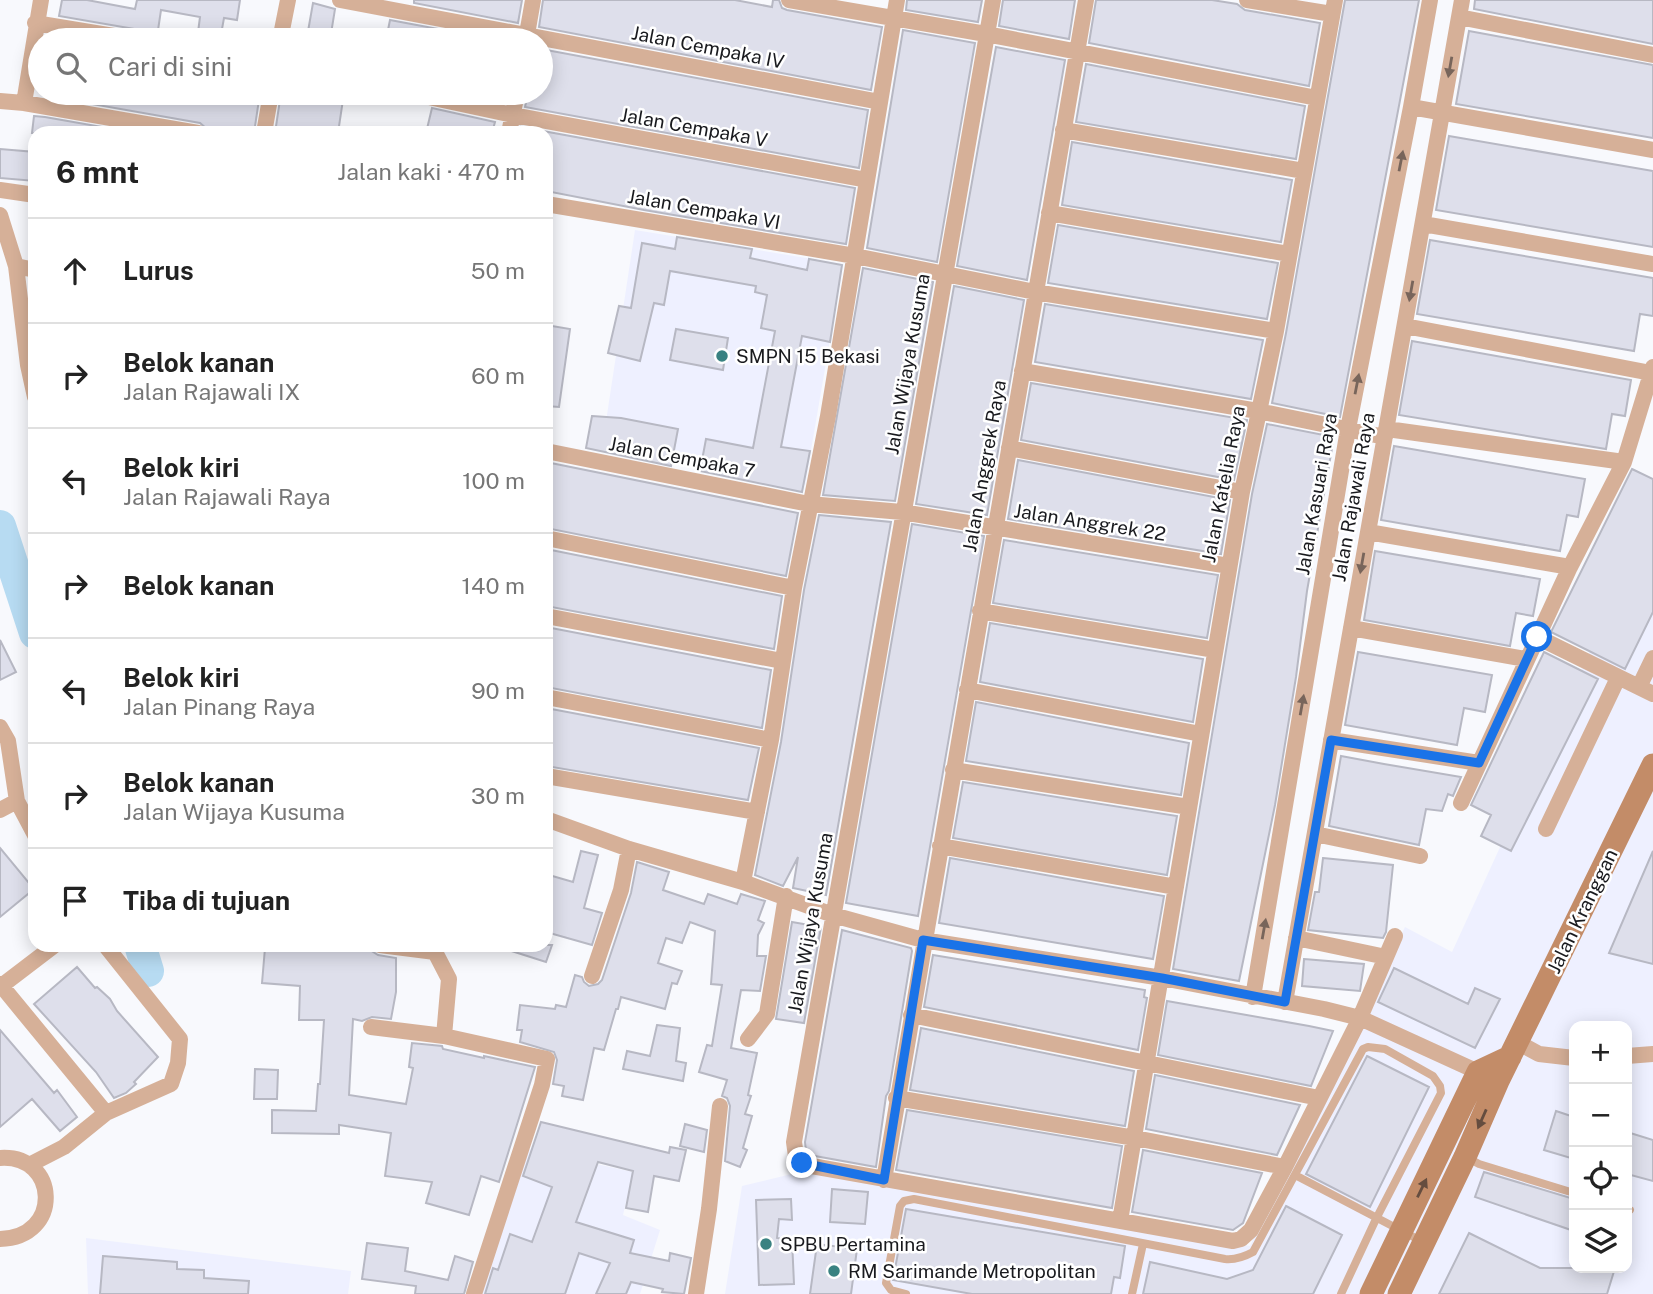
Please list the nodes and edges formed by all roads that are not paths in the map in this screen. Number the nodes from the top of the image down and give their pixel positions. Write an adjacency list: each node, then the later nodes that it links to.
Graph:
1 (40, 0): 15 (street)
2 (288, 0): 18 (street)
3 (340, 0): 19 (street, Jalan Cempaka IV)
4 (533, 0): 20 (street)
5 (789, 0): 14 (street)
6 (897, 0): 14 (street)
7 (993, 0): 21 (street, Jalan Wijaya Kusuma)
8 (1086, 0): 23 (street, Jalan Anggrek Raya)
9 (1247, 0): 12 (street)
10 (1430, 0): 35 (street, Jalan Kasuari Raya)
11 (1462, 0): 13 (street, Jalan Rajawali Raya)
12 (1334, 7): 26 (street, Jalan Katelia Raya)
13 (1459, 17): 24 (street); 36 (street, Jalan Rajawali Raya, one-way to 36)
14 (894, 18): 21 (street); 28 (street)
15 (35, 23): 16 (street); 17 (street)
16 (34, 28)
17 (65, 28)
18 (282, 28)
19 (482, 28)
20 (528, 28)
21 (986, 34): 23 (street); 56 (street, Jalan Wijaya Kusuma)
22 (553, 42): 28 (street, Jalan Cempaka IV)
23 (1077, 53): 26 (street); 41 (street, Jalan Anggrek Raya)
24 (1653, 55)
25 (28, 74): 29 (street)
26 (1317, 97): 43 (street, Jalan Katelia Raya)
27 (0, 102): 29 (street)
28 (880, 102): 44 (street)
29 (24, 103): 30 (street)
30 (28, 104)
31 (36, 105): 38 (street)
32 (269, 105): 39 (street)
33 (466, 105): 37 (street, Jalan Cempaka V)
34 (515, 105): 37 (street)
35 (1411, 107): 36 (street); 64 (street, Jalan Kasuari Raya, one-way to 35)
36 (1443, 111): 42 (street); 50 (street, Jalan Rajawali Raya)
37 (513, 115): 40 (street); 44 (street, Jalan Cempaka V)
38 (157, 126)
39 (265, 126)
40 (511, 126)
41 (1063, 130): 43 (street); 48 (street, Jalan Anggrek Raya)
42 (1653, 150)
43 (1304, 171): 51 (street, Jalan Katelia Raya)
44 (867, 180): 52 (street)
45 (0, 190): 46 (street)
46 (28, 194)
47 (553, 205): 52 (street, Jalan Cempaka VI)
48 (1049, 213): 51 (street); 57 (street, Jalan Anggrek Raya)
49 (0, 215): 54 (street)
50 (1423, 224): 53 (street); 58 (street, Jalan Rajawali Raya, one-way to 58)
51 (1289, 254): 59 (street, Jalan Katelia Raya)
52 (855, 256): 56 (street, Jalan Cempaka VI); 70 (street)
53 (1653, 264)
54 (16, 267): 55 (street); 60 (street)
55 (28, 269)
56 (944, 274): 57 (street, Jalan Cempaka VI); 71 (street, Jalan Wijaya Kusuma)
57 (1035, 292): 59 (street, Jalan Cempaka VI); 62 (street, Jalan Anggrek Raya)
58 (1405, 326): 61 (street); 65 (street, Jalan Rajawali Raya)
59 (1276, 331): 63 (street, Jalan Katelia Raya)
60 (28, 346)
61 (1652, 370): 68 (street)
62 (1022, 371): 63 (street); 66 (street, Jalan Anggrek Raya)
63 (1258, 411): 64 (street); 69 (street, Jalan Katelia Raya)
64 (1348, 429): 65 (street); 124 (street, Jalan Kasuari Raya, one-way to 64)
65 (1386, 433): 68 (street); 73 (street, Jalan Rajawali Raya)
66 (1009, 448): 69 (street); 72 (street, Jalan Anggrek Raya)
67 (553, 452): 70 (street, Jalan Cempaka 7)
68 (1624, 462): 76 (street)
69 (1242, 492): 75 (street, Jalan Katelia Raya)
70 (809, 504): 71 (street, Jalan Cempaka 7); 77 (street)
71 (902, 512): 72 (street, Jalan Anggrek 22); 113 (street, Jalan Wijaya Kusuma)
72 (995, 527): 75 (street, Jalan Anggrek 22); 78 (street, Jalan Anggrek Raya)
73 (1368, 532): 76 (street); 80 (street, Jalan Rajawali Raya, one-way to 80)
74 (553, 539): 77 (street)
75 (1229, 566): 82 (street, Jalan Katelia Raya)
76 (1570, 567): 81 (street)
77 (794, 588): 85 (street)
78 (980, 611): 82 (street); 87 (street, Jalan Anggrek Raya)
79 (553, 617): 85 (street)
80 (1351, 628): 84 (street); 93 (street, Jalan Rajawali Raya)
81 (1537, 637): 84 (street); 86 (street)
82 (1215, 649): 91 (street, Jalan Katelia Raya)
83 (1653, 658): 88 (street)
84 (1526, 659): 94 (street)
85 (782, 661): 92 (street)
86 (1618, 678): 88 (street); 105 (street)
87 (967, 690): 91 (street); 96 (street, Jalan Anggrek Raya)
88 (1646, 691)
89 (553, 698): 92 (street)
90 (0, 727): 98 (street)
91 (1201, 734): 100 (street, Jalan Katelia Raya)
92 (771, 740): 102 (street)
93 (1331, 740): 94 (street); 106 (street, Jalan Rajawali Raya)
94 (1479, 763): 99 (street)
95 (1653, 765): 131 (main road, Jalan Kranggan)
96 (953, 770): 100 (street); 107 (street, Jalan Anggrek Raya)
97 (553, 777): 102 (street)
98 (17, 801): 101 (street); 103 (street)
99 (1461, 803)
100 (1189, 807): 111 (street, Jalan Katelia Raya)
101 (0, 810)
102 (757, 812): 110 (street)
103 (28, 822)
104 (553, 822): 108 (street)
105 (1546, 830)
106 (1315, 834): 109 (street); 115 (street, Jalan Rajawali Raya)
107 (940, 846): 111 (street); 116 (street, Jalan Anggrek Raya)
108 (629, 849): 110 (street); 121 (street)
109 (1420, 856)
110 (743, 882): 112 (street)
111 (1176, 887): 122 (street, Jalan Katelia Raya)
112 (786, 897): 113 (street); 130 (street)
113 (832, 915): 116 (street); 146 (street, Jalan Wijaya Kusuma)
114 (1395, 936): 120 (street, Jalan Wijaya Kusuma)
115 (1296, 938): 120 (street); 125 (street, Jalan Rajawali Raya)
116 (923, 940): 122 (street); 126 (street, Jalan Anggrek Raya)
117 (46, 952): 123 (street)
118 (111, 952): 140 (street)
119 (438, 952): 129 (street)
120 (1386, 957): 127 (street, Jalan Wijaya Kusuma)
121 (592, 976)
122 (1162, 978): 124 (street); 135 (street, Jalan Katelia Raya)
123 (0, 986): 140 (street)
124 (1253, 997): 125 (street)
125 (1285, 1002): 127 (street)
126 (911, 1015): 135 (street); 137 (street, Jalan Anggrek Raya)
127 (1360, 1018): 136 (street); 138 (street, Jalan Wijaya Kusuma)
128 (371, 1027): 129 (street)
129 (444, 1036): 154 (street)
130 (748, 1039)
131 (1514, 1050): 134 (street); 136 (main road, Jalan Kranggan)
132 (1653, 1054): 133 (street)
133 (1632, 1056)
134 (1569, 1057)
135 (1147, 1063): 138 (street); 141 (street, Jalan Katelia Raya)
136 (1488, 1077): 142 (main road, Jalan Kranggan, one-way to 142); 150 (main road, Jalan Kranggan, one-way to 136)
137 (896, 1098): 141 (street); 146 (street, Jalan Anggrek Raya)
138 (1320, 1098): 145 (street, Jalan Wijaya Kusuma)
139 (720, 1106): 155 (street)
140 (106, 1113): 144 (street)
141 (1135, 1138): 145 (street); 149 (street, Jalan Katelia Raya)
142 (1465, 1157): 147 (lane); 152 (main road, Jalan Kranggan)
143 (0, 1158): 144 (street)
144 (29, 1165): 151 (street)
145 (1290, 1171): 148 (lane); 148 (lane); 149 (street, Jalan Wijaya Kusuma); 153 (lane)
146 (884, 1180): 149 (street, Jalan Wijaya Kusuma)
147 (1569, 1191)
148 (1376, 1219): 150 (lane); 158 (lane)
149 (1120, 1222)
150 (1401, 1232): 152 (lane); 159 (main road, Jalan Kranggan)
151 (0, 1239)
152 (1424, 1242): 160 (main road, Jalan Kranggan)
153 (1143, 1244): 156 (lane); 157 (lane)
154 (474, 1294)
155 (696, 1294)
156 (906, 1294)
157 (1132, 1294)
158 (1340, 1294)
159 (1371, 1294)
160 (1399, 1294)

